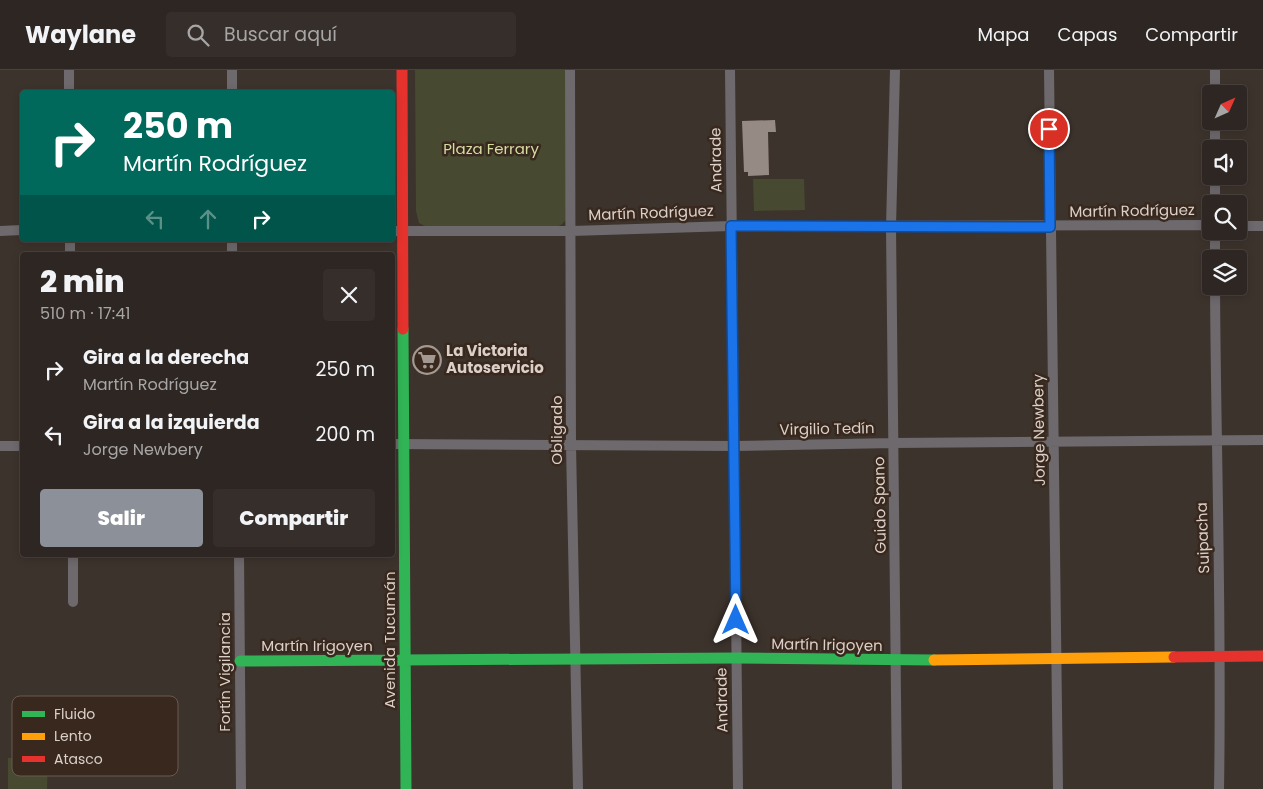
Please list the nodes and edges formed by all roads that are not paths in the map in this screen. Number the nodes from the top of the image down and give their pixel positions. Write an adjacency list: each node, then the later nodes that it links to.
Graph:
1 (69, 70): 10 (street)
2 (232, 70): 11 (street)
3 (402, 70): 20 (street, Avenida Tucumán)
4 (570, 70): 21 (street, Obligado)
5 (730, 70): 12 (street, Andrade)
6 (895, 70): 16 (street, Guido Spano)
7 (1049, 70): 17 (street, Jorge Newbery)
8 (1215, 70): 9 (street)
9 (1215, 85)
10 (69, 90)
11 (232, 90)
12 (731, 226): 16 (street, Martín Rodríguez); 21 (street, Martín Rodríguez); 31 (street, Andrade)
13 (1202, 226): 17 (street, Martín Rodríguez)
14 (1247, 226): 15 (street)
15 (1263, 226)
16 (891, 227): 17 (street, Martín Rodríguez); 25 (street, Guido Spano)
17 (1050, 227): 26 (street, Jorge Newbery)
18 (20, 230): 19 (street)
19 (0, 231)
20 (397, 231): 21 (street, Martín Rodríguez); 27 (street, Avenida Tucumán)
21 (572, 231): 28 (street, Obligado)
22 (1215, 295): 23 (street, Suipacha)
23 (1216, 440): 24 (street, Virgilio Tedín); 26 (street, Virgilio Tedín); 35 (street, Suipacha)
24 (1263, 440)
25 (894, 442): 26 (street, Virgilio Tedín); 31 (street, Virgilio Tedín); 40 (street, Guido Spano)
26 (1054, 442): 37 (street, Jorge Newbery)
27 (398, 444): 28 (street, Virgilio Tedín); 42 (street, Avenida Tucumán)
28 (572, 445): 31 (street, Virgilio Tedín); 39 (street, Obligado)
29 (0, 446): 30 (street)
30 (20, 446)
31 (735, 446): 38 (street, Andrade)
32 (73, 557): 34 (street)
33 (239, 557): 41 (street, Fortín Vigilancia)
34 (73, 602)
35 (1222, 656): 36 (street, Martín Irigoyen); 37 (street, Martín Irigoyen); 49 (street, Suipacha)
36 (1263, 656)
37 (1057, 657): 40 (street, Martín Irigoyen); 48 (street, Jorge Newbery)
38 (736, 658): 39 (street, Martín Irigoyen); 40 (street, Martín Irigoyen); 46 (street, Andrade)
39 (576, 660): 42 (street, Martín Irigoyen); 45 (street, Obligado)
40 (897, 660): 47 (street, Guido Spano)
41 (240, 661): 42 (street, Martín Irigoyen); 43 (street, Fortín Vigilancia)
42 (405, 661): 44 (street, Avenida Tucumán)
43 (240, 789)
44 (406, 789)
45 (578, 789)
46 (738, 789)
47 (897, 789)
48 (1058, 789)
49 (1219, 789)

